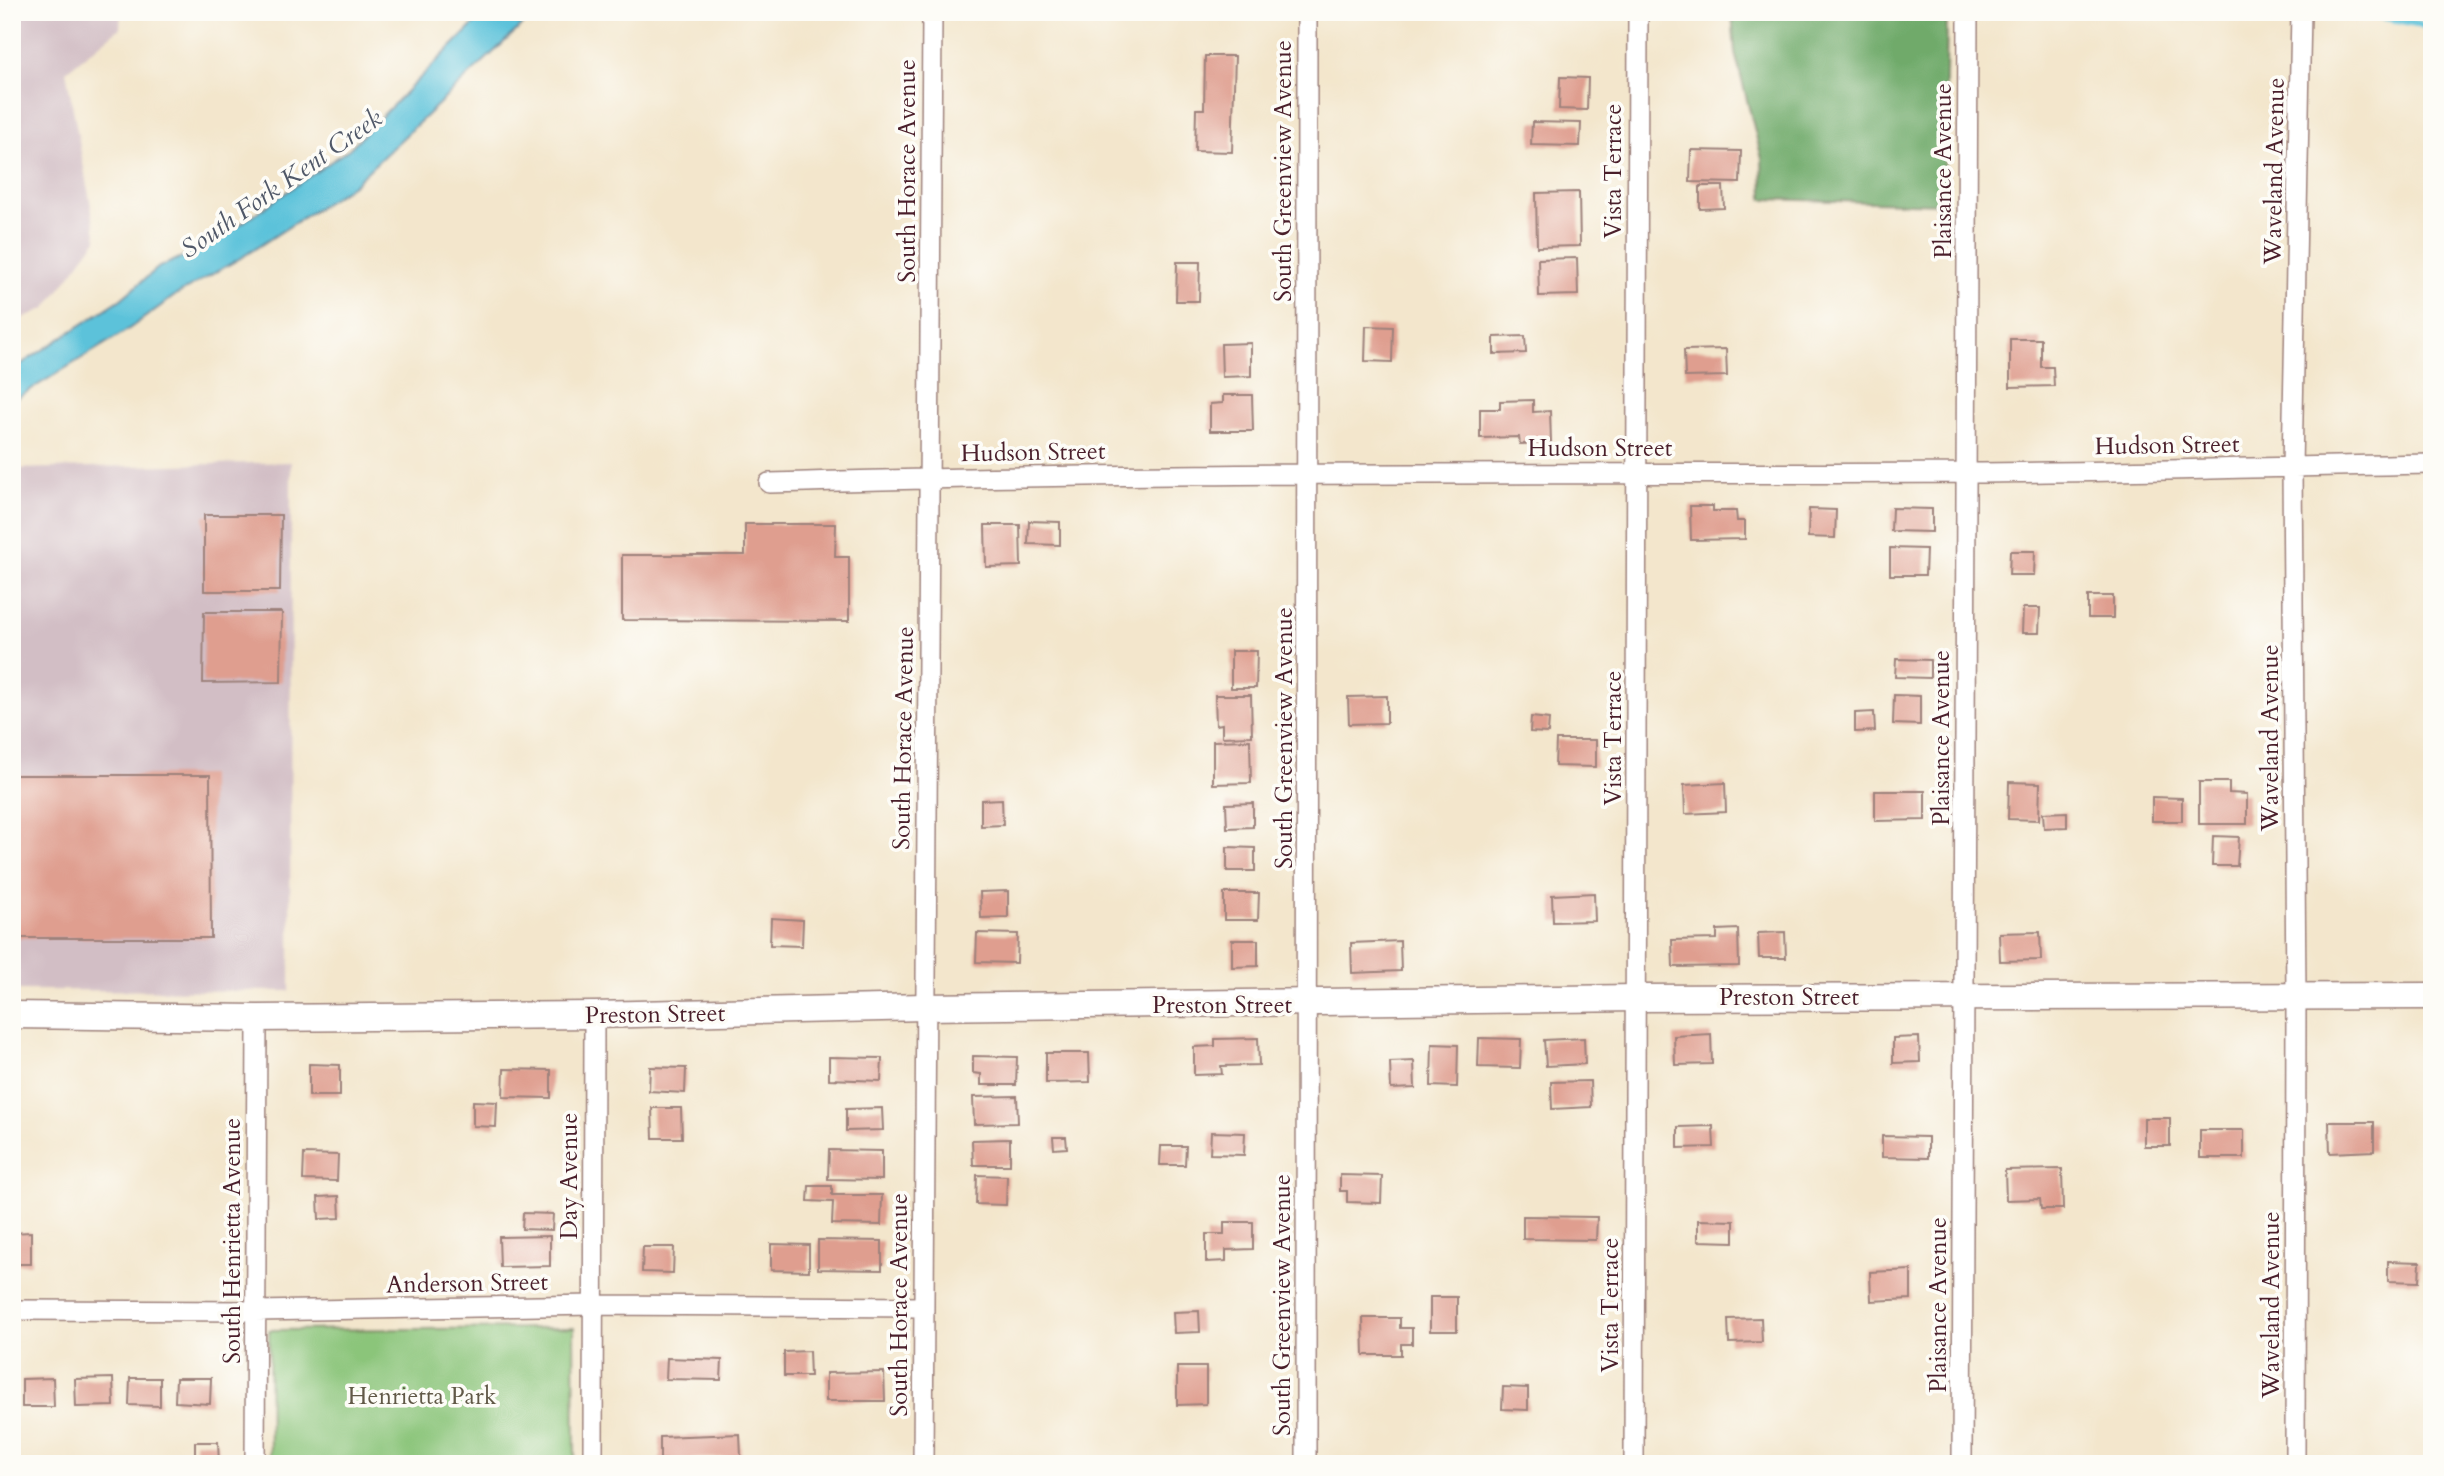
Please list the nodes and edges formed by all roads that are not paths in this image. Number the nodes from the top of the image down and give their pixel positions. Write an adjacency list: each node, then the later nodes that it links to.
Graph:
1 (932, 12): 11 (street, South Horace Avenue)
2 (1307, 12): 10 (street, South Greenview Avenue)
3 (1638, 12): 8 (street, Vista Terrace)
4 (1968, 12): 9 (street, Plaisance Avenue)
5 (2301, 12): 7 (street, Waveland Avenue)
6 (2432, 464): 7 (street, Hudson Street)
7 (2292, 467): 9 (street, Hudson Street); 14 (street, Waveland Avenue)
8 (1637, 472): 9 (street, Hudson Street); 10 (street, Hudson Street); 16 (street, Vista Terrace)
9 (1966, 473): 13 (street, Plaisance Avenue)
10 (1308, 474): 11 (street, Hudson Street); 17 (street, South Greenview Avenue)
11 (930, 478): 12 (street, Hudson Street); 18 (street, South Horace Avenue)
12 (769, 483)
13 (1965, 996): 14 (street, Preston Street); 16 (street, Preston Street); 31 (street, Plaisance Avenue)
14 (2296, 996): 15 (street, Preston Street); 32 (street, Waveland Avenue)
15 (2432, 996)
16 (1637, 998): 17 (street, Preston Street); 30 (street, Vista Terrace)
17 (1308, 1004): 18 (street, Preston Street); 29 (street, South Greenview Avenue)
18 (924, 1007): 20 (street, Preston Street); 23 (street, South Horace Avenue)
19 (12, 1015): 21 (street, Preston Street)
20 (594, 1015): 21 (street, Preston Street); 22 (street, Day Avenue)
21 (257, 1018): 25 (street, South Henrietta Avenue)
22 (593, 1305): 23 (street, Anderson Street); 25 (street, Anderson Street); 27 (street, Day Avenue)
23 (923, 1307): 28 (street, South Horace Avenue)
24 (12, 1310): 25 (street, Anderson Street)
25 (256, 1311): 26 (street, South Henrietta Avenue)
26 (255, 1464)
27 (593, 1464)
28 (923, 1464)
29 (1306, 1464)
30 (1634, 1464)
31 (1962, 1464)
32 (2295, 1464)

